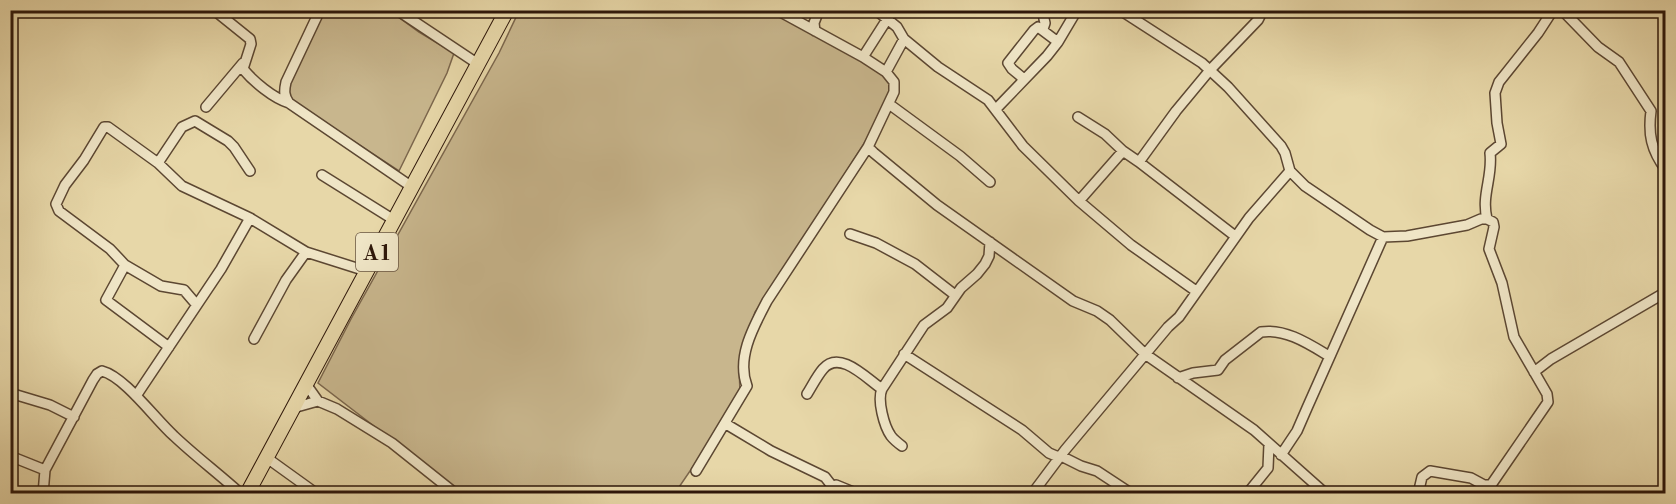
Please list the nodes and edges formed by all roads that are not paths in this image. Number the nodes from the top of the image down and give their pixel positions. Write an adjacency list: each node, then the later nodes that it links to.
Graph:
1 (214, 10): 21 (street)
2 (320, 10): 26 (street)
3 (397, 10): 22 (street)
4 (507, 10): 22 (highway, A1)
5 (777, 10): 17 (street)
6 (819, 10): 17 (street)
7 (876, 10): 15 (street)
8 (894, 10): 15 (street)
9 (1042, 10): 16 (street)
10 (1077, 10): 19 (street)
11 (1120, 10): 23 (street)
12 (1258, 10): 23 (street)
13 (1553, 10): 43 (street)
14 (1562, 10): 35 (street)
15 (887, 19): 18 (street); 20 (street)
16 (1043, 29): 19 (street); 25 (street)
17 (815, 31): 20 (street)
18 (904, 39): 24 (street); 29 (street)
19 (1058, 42): 25 (street)
20 (863, 57): 24 (street)
21 (243, 63): 26 (street); 28 (street)
22 (478, 64): 40 (highway, A1)
23 (1210, 70): 33 (street); 37 (street)
24 (886, 72): 27 (street)
25 (1024, 79): 29 (street)
26 (289, 103): 40 (street)
27 (889, 104): 31 (street); 39 (street)
28 (206, 107)
29 (996, 109): 41 (street)
30 (1078, 117): 32 (street)
31 (868, 147): 48 (street); 71 (street)
32 (1123, 151): 33 (street); 41 (street)
33 (1138, 162): 46 (street)
34 (158, 163): 36 (street); 42 (street); 50 (street)
35 (1665, 170)
36 (250, 171)
37 (1290, 171): 46 (street); 47 (street)
38 (322, 175): 44 (street)
39 (990, 182)
40 (412, 187): 44 (highway, A1)
41 (1079, 201): 52 (street)
42 (250, 218): 49 (street); 55 (street)
43 (1487, 219): 47 (street); 61 (street)
44 (394, 220): 51 (highway, A1)
45 (850, 234): 54 (street)
46 (1235, 236): 52 (street)
47 (1383, 237): 60 (street)
48 (990, 242): 54 (street); 59 (street)
49 (306, 252): 51 (street); 56 (street)
50 (125, 265): 55 (street); 57 (street)
51 (366, 271): 63 (highway, A1)
52 (1196, 291): 59 (street)
53 (1665, 292): 61 (street)
54 (956, 295): 58 (street)
55 (196, 304): 57 (street)
56 (254, 339)
57 (169, 347): 67 (street)
58 (904, 354): 64 (street); 76 (street)
59 (1145, 354): 62 (street); 76 (street)
60 (1329, 356): 62 (street); 74 (street)
61 (1534, 372): 91 (street)
62 (1178, 378): 72 (street)
63 (306, 384): 68 (street); 69 (highway, A1)
64 (882, 389): 66 (street); 73 (street)
65 (10, 393): 70 (street)
66 (807, 394)
67 (136, 396): 70 (street); 82 (street)
68 (318, 401): 69 (street); 85 (street)
69 (293, 408): 77 (highway, A1)
70 (74, 417): 78 (street)
71 (726, 424): 79 (street); 80 (street)
72 (1269, 444): 74 (street); 89 (street)
73 (902, 446)
74 (1281, 455): 90 (street)
75 (10, 456): 78 (street)
76 (1061, 456): 87 (street); 88 (street)
77 (267, 458): 83 (highway, A1); 84 (street)
78 (45, 470): 81 (street)
79 (696, 471)
80 (829, 490): 86 (street)
81 (43, 494)
82 (241, 494)
83 (247, 494)
84 (317, 494)
85 (456, 494)
86 (858, 494)
87 (1032, 494)
88 (1132, 494)
89 (1247, 494)
90 (1326, 494)
91 (1418, 494)

